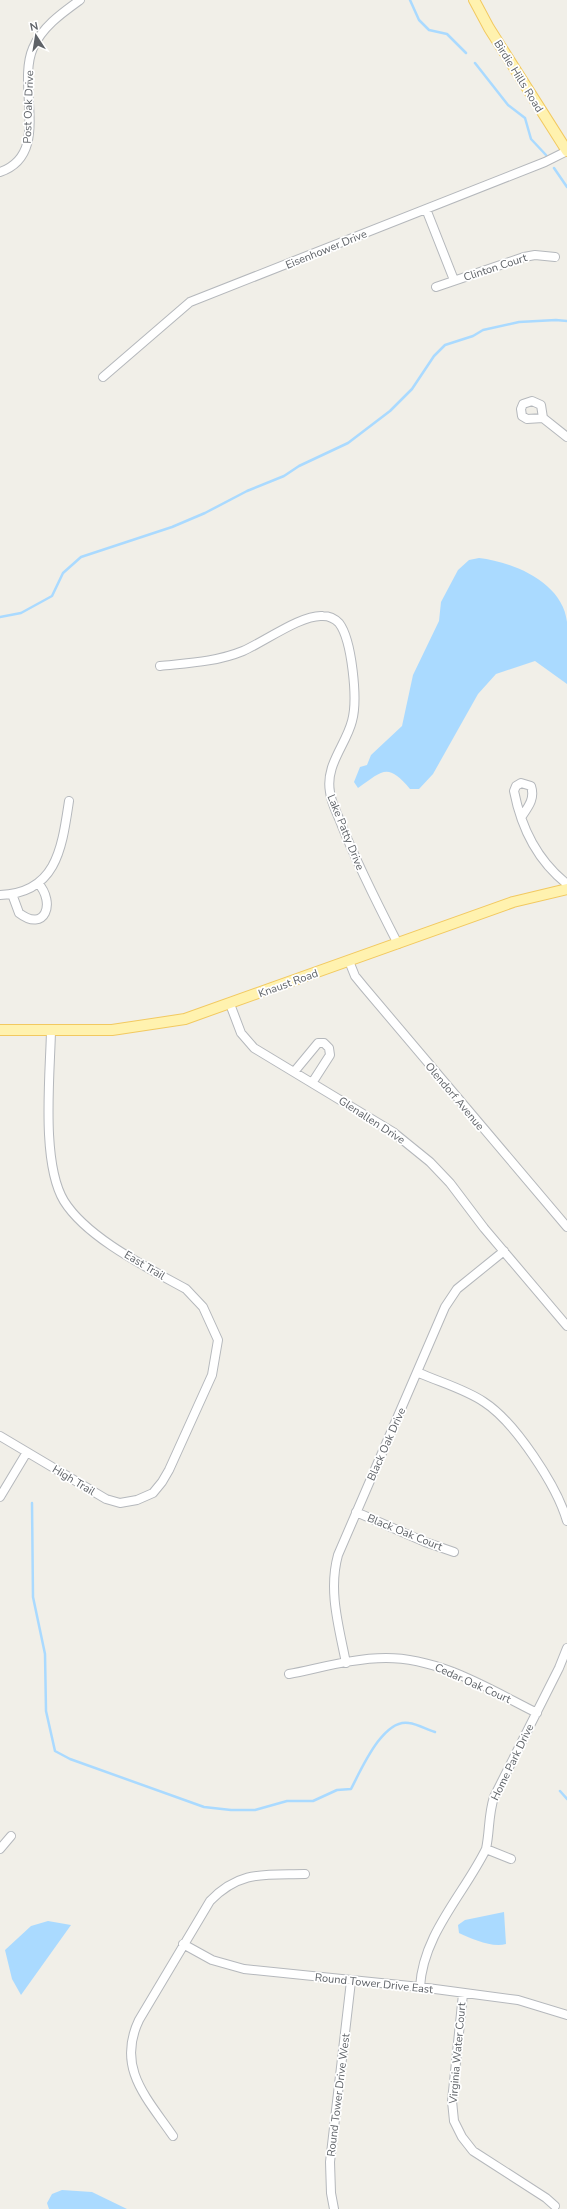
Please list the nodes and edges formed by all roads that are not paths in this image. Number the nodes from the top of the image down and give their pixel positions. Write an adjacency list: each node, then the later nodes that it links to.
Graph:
1 (80, 0): 4 (street, Post Oak Drive)
2 (474, 0): 3 (main road, Birdie Hills Road)
3 (567, 151): 5 (street, Eisenhower Drive)
4 (0, 172)
5 (426, 209): 7 (street); 9 (street, Eisenhower Drive)
6 (555, 257): 7 (street, Clinton Court)
7 (454, 280): 8 (street, Clinton Court)
8 (436, 287)
9 (103, 377)
10 (543, 418): 11 (street)
11 (567, 437)
12 (160, 666): 20 (street, Lake Patty Drive)
13 (69, 801): 15 (street)
14 (522, 816): 16 (street)
15 (38, 883): 18 (street); 18 (street)
16 (567, 884)
17 (567, 888): 20 (main road, Knaust Road)
18 (12, 894): 19 (street)
19 (0, 895)
20 (398, 944): 21 (main road, Knaust Road)
21 (349, 961): 22 (main road, Knaust Road); 27 (street, Olendorf Avenue)
22 (230, 1004): 24 (main road, Knaust Road); 25 (street, Glenallen Drive)
23 (0, 1030): 24 (main road, Knaust Road)
24 (50, 1031): 33 (street, East Trail)
25 (294, 1072): 26 (street, Glenallen Drive); 26 (street)
26 (312, 1083): 28 (street, Glenallen Drive)
27 (567, 1227)
28 (504, 1251): 29 (street, Glenallen Drive); 30 (street, Black Oak Drive)
29 (567, 1326)
30 (418, 1372): 35 (street, Black Oak Drive); 36 (street)
31 (0, 1436): 32 (street, High Trail)
32 (27, 1452): 33 (street, High Trail); 34 (street)
33 (153, 1493)
34 (0, 1497)
35 (356, 1512): 37 (street, Black Oak Court); 39 (street, Black Oak Drive)
36 (567, 1521)
37 (454, 1552)
38 (567, 1648): 41 (street, Home Park Drive)
39 (346, 1663): 40 (street, Cedar Oak Court); 41 (street, Cedar Oak Court)
40 (289, 1674)
41 (537, 1713): 44 (street, Home Park Drive)
42 (10, 1836): 43 (street)
43 (0, 1849)
44 (486, 1849): 45 (street); 49 (street, Home Park Drive)
45 (511, 1859)
46 (305, 1874): 47 (street)
47 (183, 1944): 48 (street, Round Tower Drive East); 52 (street)
48 (351, 1981): 49 (street, Round Tower Drive East); 54 (street, Round Tower Drive West)
49 (420, 1987): 50 (street, Round Tower Drive East)
50 (463, 1994): 51 (street, Round Tower Drive East); 53 (street, Virginia Water Court)
51 (567, 2015)
52 (173, 2136)
53 (555, 2206)
54 (334, 2209)

